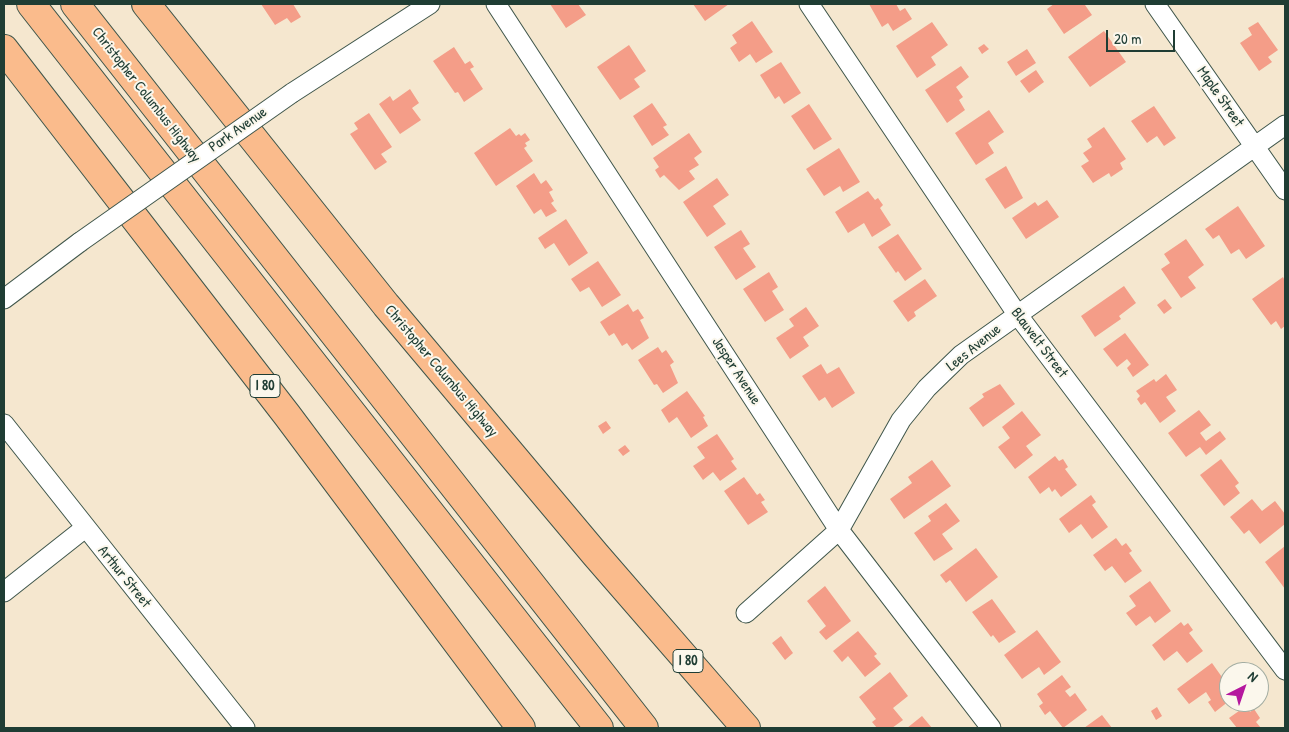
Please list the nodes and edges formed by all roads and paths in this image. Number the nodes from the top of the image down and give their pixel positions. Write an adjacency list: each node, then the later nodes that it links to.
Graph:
1 (30, 4): 23 (highway)
2 (75, 4): 24 (highway, Christopher Columbus Highway)
3 (146, 4): 18 (highway, Christopher Columbus Highway / I 80)
4 (430, 4): 12 (street, Park Avenue, bridge)
5 (496, 4): 16 (street, Jasper Avenue)
6 (809, 4): 13 (street, Blauvelt Street)
7 (1155, 4): 10 (street, Maple Street)
8 (4, 49): 22 (highway, I 80)
9 (1285, 125): 10 (street, Lees Avenue)
10 (1255, 146): 11 (street, Maple Street); 13 (street, Lees Avenue)
11 (1285, 190)
12 (4, 299)
13 (1017, 314): 16 (street, Lees Avenue); 20 (street, Blauvelt Street)
14 (4, 424): 15 (street, Arthur Street)
15 (85, 528): 17 (street); 21 (street, Arthur Street)
16 (839, 530): 19 (street, Lees Avenue); 27 (street, Jasper Avenue)
17 (4, 592)
18 (630, 595): 25 (highway); 26 (highway, Christopher Columbus Highway / I 80)
19 (746, 613)
20 (1285, 670)
21 (245, 728)
22 (521, 728)
23 (599, 728)
24 (644, 728)
25 (722, 728)
26 (746, 728)
27 (991, 728)

